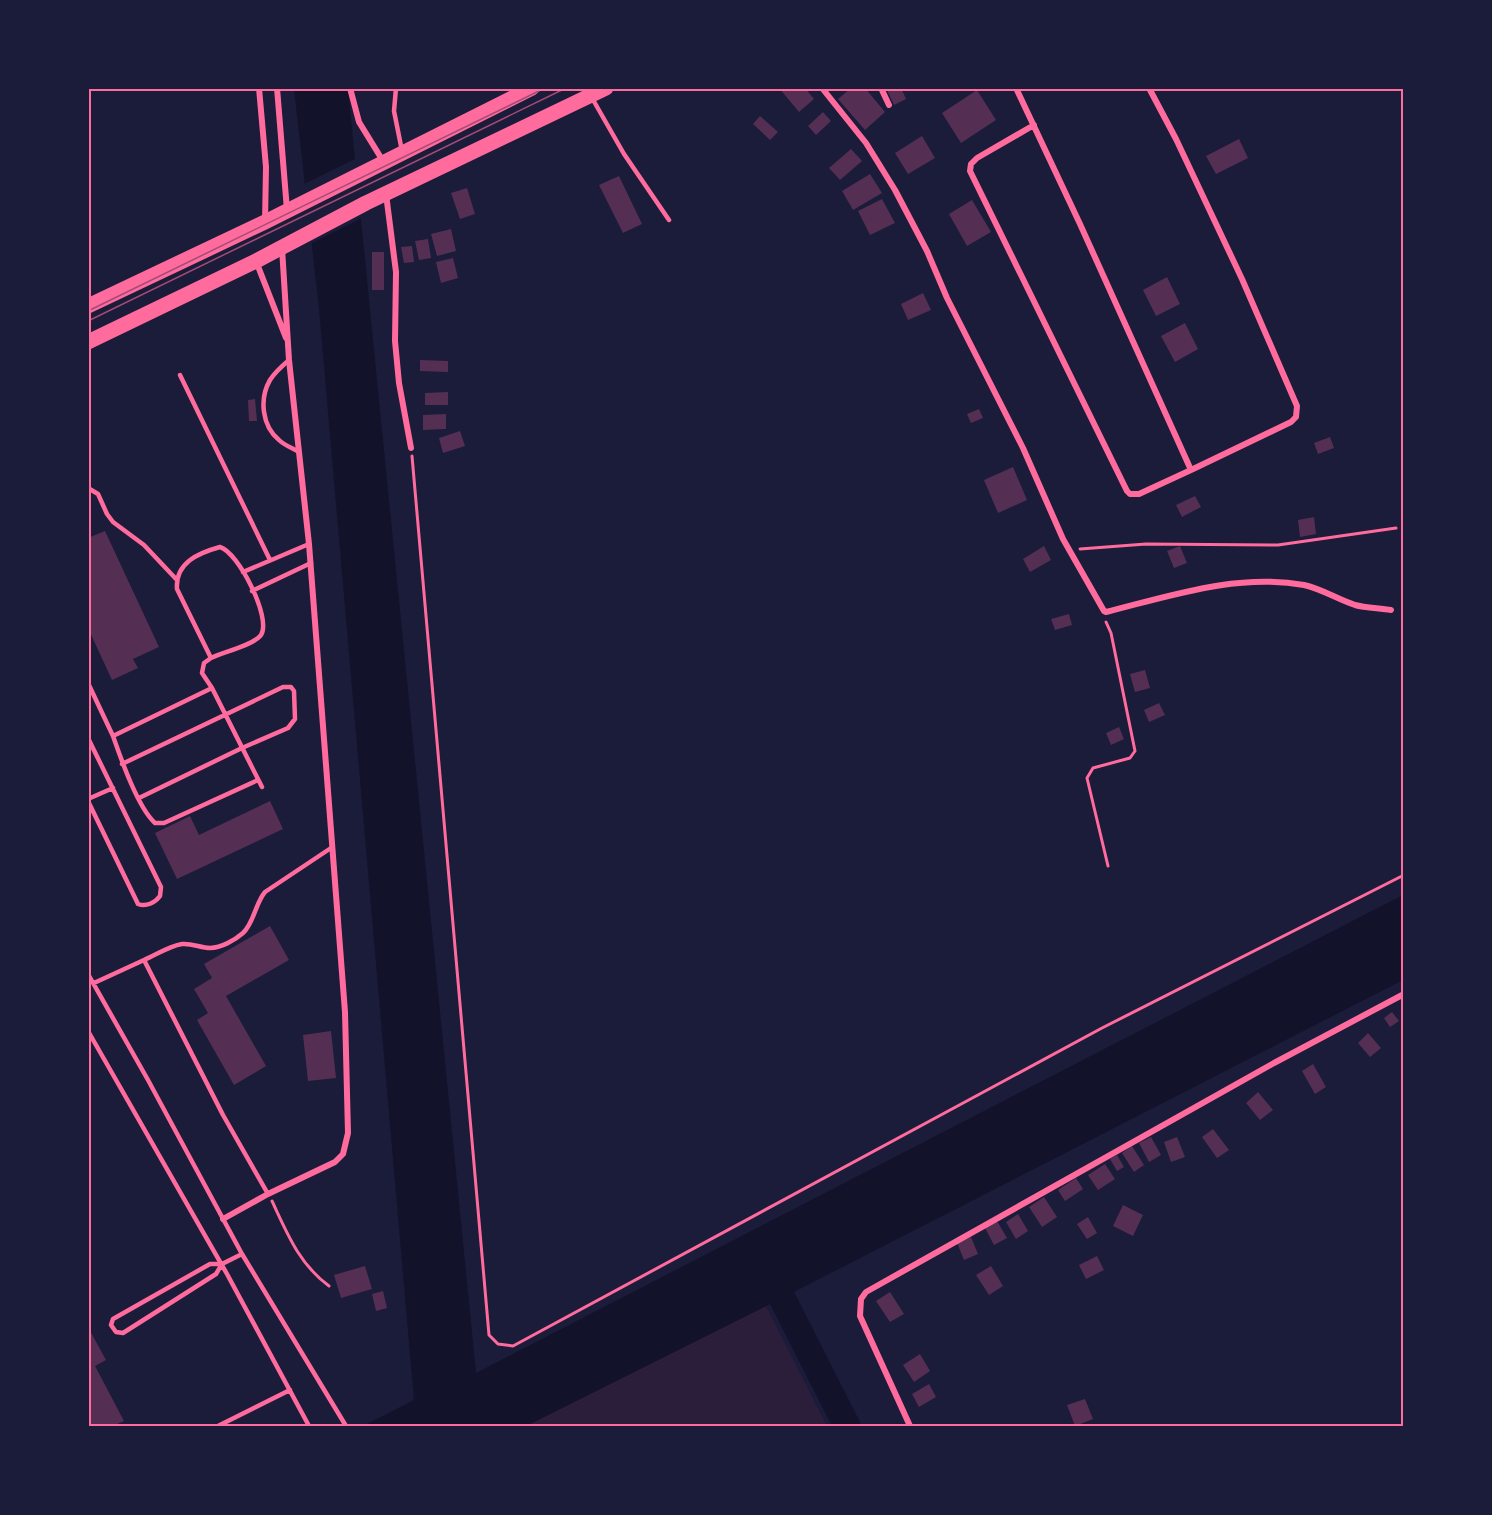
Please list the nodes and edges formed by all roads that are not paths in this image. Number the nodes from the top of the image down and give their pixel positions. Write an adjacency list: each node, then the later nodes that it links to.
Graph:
1 (259, 88): 19 (street)
2 (277, 88): 17 (street)
3 (350, 88): 15 (street)
4 (396, 88): 14 (lane)
5 (532, 88): 14 (highway)
6 (606, 88): 11 (highway)
7 (822, 88): 37 (street)
8 (881, 88): 12 (street)
9 (1016, 88): 13 (street)
10 (1149, 88): 29 (street)
11 (591, 96): 16 (highway); 18 (lane)
12 (889, 105)
13 (1034, 125): 29 (street); 29 (street)
14 (402, 153): 15 (highway)
15 (383, 162): 17 (highway)
16 (386, 193): 20 (highway); 27 (street)
17 (287, 211): 19 (highway)
18 (669, 220)
19 (265, 222): 22 (highway)
20 (282, 246): 21 (highway); 24 (street)
21 (256, 261): 23 (highway); 24 (street)
22 (88, 306)
23 (88, 342)
24 (288, 344): 25 (street)
25 (289, 360): 28 (street); 28 (lane)
26 (180, 375): 32 (lane)
27 (411, 448)
28 (299, 452): 31 (street)
29 (1191, 470)
30 (88, 488): 35 (lane)
31 (309, 544): 32 (lane); 33 (street)
32 (270, 560): 34 (lane)
33 (311, 563): 36 (lane); 51 (street)
34 (243, 572): 35 (lane); 36 (lane)
35 (177, 580): 38 (lane)
36 (252, 591): 38 (lane)
37 (1391, 610)
38 (211, 658): 40 (lane)
39 (88, 683): 42 (lane)
40 (212, 688): 41 (lane); 42 (lane)
41 (225, 714): 44 (lane); 44 (lane); 45 (lane)
42 (113, 736): 45 (lane)
43 (88, 738): 48 (lane)
44 (242, 748): 46 (lane); 49 (lane)
45 (122, 764): 49 (lane)
46 (258, 780): 47 (lane); 49 (lane)
47 (262, 787)
48 (113, 788): 50 (lane); 50 (lane)
49 (139, 798)
50 (88, 800)
51 (331, 848): 52 (lane); 57 (street)
52 (144, 960): 54 (lane); 57 (lane)
53 (88, 974): 54 (lane)
54 (94, 983): 58 (lane)
55 (1404, 994): 65 (street)
56 (88, 1031): 60 (lane)
57 (268, 1194): 58 (street)
58 (223, 1219): 59 (lane)
59 (242, 1254): 60 (lane); 64 (lane)
60 (222, 1264): 60 (lane); 61 (lane)
61 (290, 1390): 62 (lane); 63 (lane)
62 (218, 1426)
63 (309, 1426)
64 (346, 1426)
65 (910, 1426)

